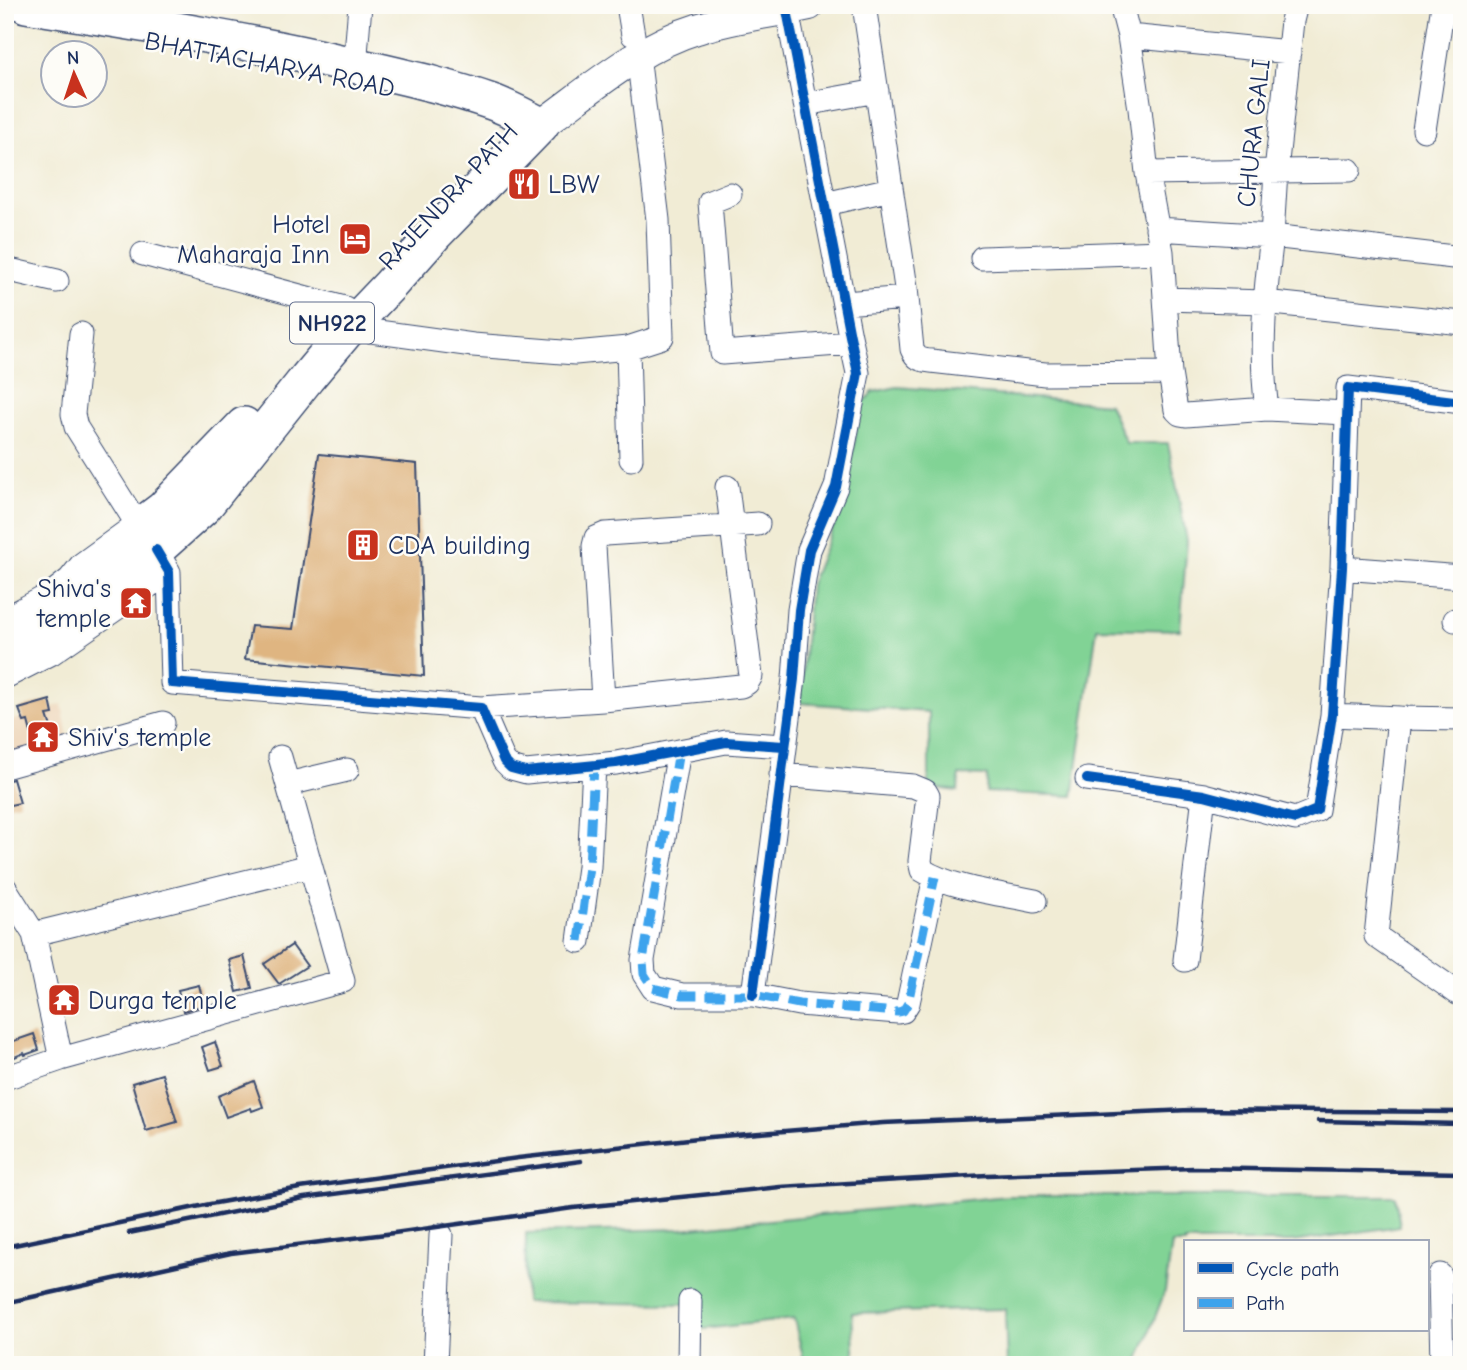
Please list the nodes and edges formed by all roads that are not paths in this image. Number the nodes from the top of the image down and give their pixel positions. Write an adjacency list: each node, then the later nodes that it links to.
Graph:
1 (26, 5): 14 (highway, BHATTACHARYA ROAD)
2 (360, 5): 14 (street)
3 (628, 5): 12 (street)
4 (709, 5): 12 (main road, RAJENDRA PATH)
5 (864, 5): 15 (street)
6 (1121, 5): 11 (street)
7 (1296, 5): 13 (street, CHURA GALI)
8 (1443, 5): 18 (street)
9 (794, 7): 12 (main road, RAJENDRA PATH); 16 (street)
10 (5, 16): 17 (highway, BHATTACHARYA ROAD)
11 (1129, 36): 13 (street); 21 (street)
12 (635, 45): 17 (main road, RAJENDRA PATH); 41 (street)
13 (1289, 52): 20 (street, CHURA GALI)
14 (355, 66): 17 (highway, BHATTACHARYA ROAD)
15 (877, 91): 16 (street); 22 (street)
16 (805, 104): 24 (street)
17 (526, 126): 37 (highway, RAJENDRA PATH / NH922)
18 (1424, 130)
19 (1349, 170): 20 (street)
20 (1276, 171): 21 (street); 26 (street, CHURA GALI)
21 (1147, 173): 25 (street)
22 (891, 189): 24 (street); 33 (street)
23 (730, 194): 40 (street)
24 (825, 204): 36 (street)
25 (1157, 229): 26 (street, CHURA GALI); 27 (street)
26 (1272, 236): 30 (street); 35 (street)
27 (1162, 252): 29 (street); 34 (street)
28 (143, 254): 37 (street)
29 (982, 258)
30 (1462, 258)
31 (5, 269): 32 (street)
32 (57, 281)
33 (907, 298): 36 (street); 42 (street)
34 (1166, 299): 35 (street); 42 (street)
35 (1264, 302): 38 (street); 44 (street)
36 (844, 303): 40 (street)
37 (342, 320): 41 (street); 50 (highway, RAJENDRA PATH / NH922)
38 (1462, 323)
39 (81, 334): 50 (street)
40 (851, 343): 64 (street)
41 (628, 348): 46 (street)
42 (1170, 373): 44 (street)
43 (1462, 402): 45 (street)
44 (1267, 409): 45 (street)
45 (1347, 413): 52 (street)
46 (631, 459)
47 (727, 487): 49 (street)
48 (758, 524): 49 (street)
49 (733, 527): 58 (street); 58 (street)
50 (152, 552): 51 (main road); 56 (highway, NH922); 57 (street); 59 (street)
51 (84, 567): 54 (main road); 55 (main road)
52 (1342, 568): 53 (street); 60 (street)
53 (1462, 577)
54 (5, 603)
55 (5, 623)
56 (5, 649)
57 (5, 677)
58 (603, 700): 59 (street)
59 (481, 708): 67 (street)
60 (1332, 716): 61 (street); 73 (street)
61 (1399, 718): 62 (street); 82 (street)
62 (1462, 719)
63 (163, 723): 68 (street)
64 (784, 746): 65 (street); 70 (street)
65 (679, 751): 67 (street); 81 (street)
66 (280, 757): 72 (street)
67 (594, 765): 79 (street)
68 (5, 767)
69 (347, 770): 72 (street)
70 (781, 775): 75 (street); 81 (street)
71 (1087, 779): 73 (street)
72 (288, 784): 74 (street)
73 (1204, 795): 80 (street)
74 (310, 866): 78 (street); 83 (street)
75 (935, 877): 77 (street); 81 (street)
76 (5, 888): 78 (street)
77 (1035, 901)
78 (34, 934): 83 (street)
79 (579, 941)
80 (1185, 960)
81 (753, 995)
82 (1462, 996)
83 (61, 1059): 84 (street)
84 (5, 1078)
85 (441, 1235): 88 (street)
86 (1440, 1275): 90 (street)
87 (690, 1301): 89 (street)
88 (435, 1365)
89 (689, 1365)
90 (1442, 1365)

